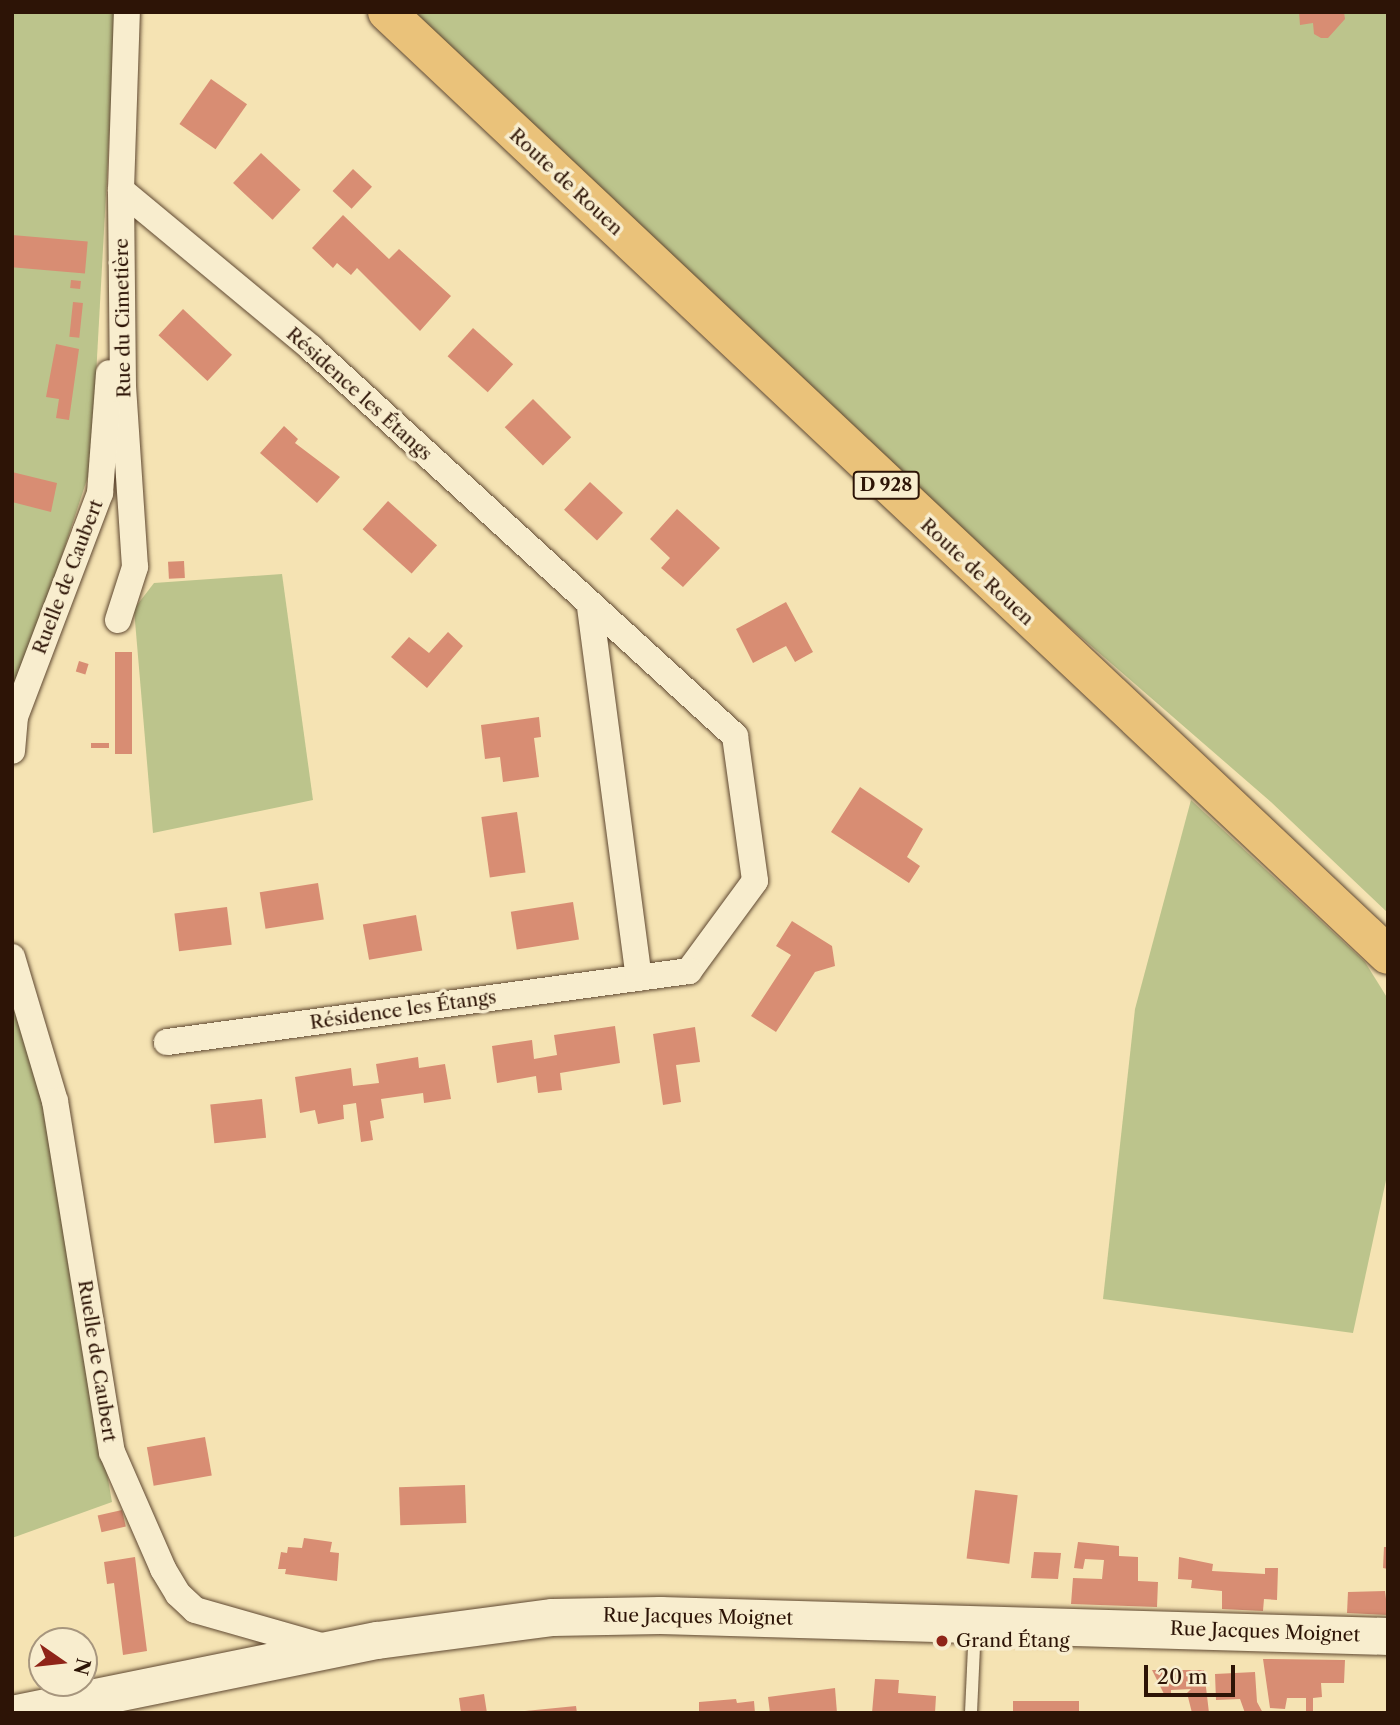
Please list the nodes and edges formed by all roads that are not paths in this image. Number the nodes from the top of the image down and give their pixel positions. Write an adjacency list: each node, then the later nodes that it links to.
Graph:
1 (127, 12): 3 (street, Rue du Cimetière)
2 (387, 12): 7 (main road, Route de Rouen / D 928)
3 (121, 190): 4 (street, Résidence les Étangs); 5 (street, Rue du Cimetière); 6 (street, Ruelle de Caubert)
4 (590, 607): 9 (street); 9 (street, Résidence les Étangs)
5 (118, 620)
6 (12, 751)
7 (1388, 955)
8 (12, 957): 13 (street, Ruelle de Caubert)
9 (639, 978): 10 (street, Résidence les Étangs)
10 (167, 1042)
11 (975, 1626): 12 (main road, Rue Jacques Moignet); 13 (main road, Rue Jacques Moignet); 15 (lane)
12 (1388, 1636)
13 (330, 1648): 14 (main road, Rue Jacques Moignet)
14 (18, 1713)
15 (971, 1713)

